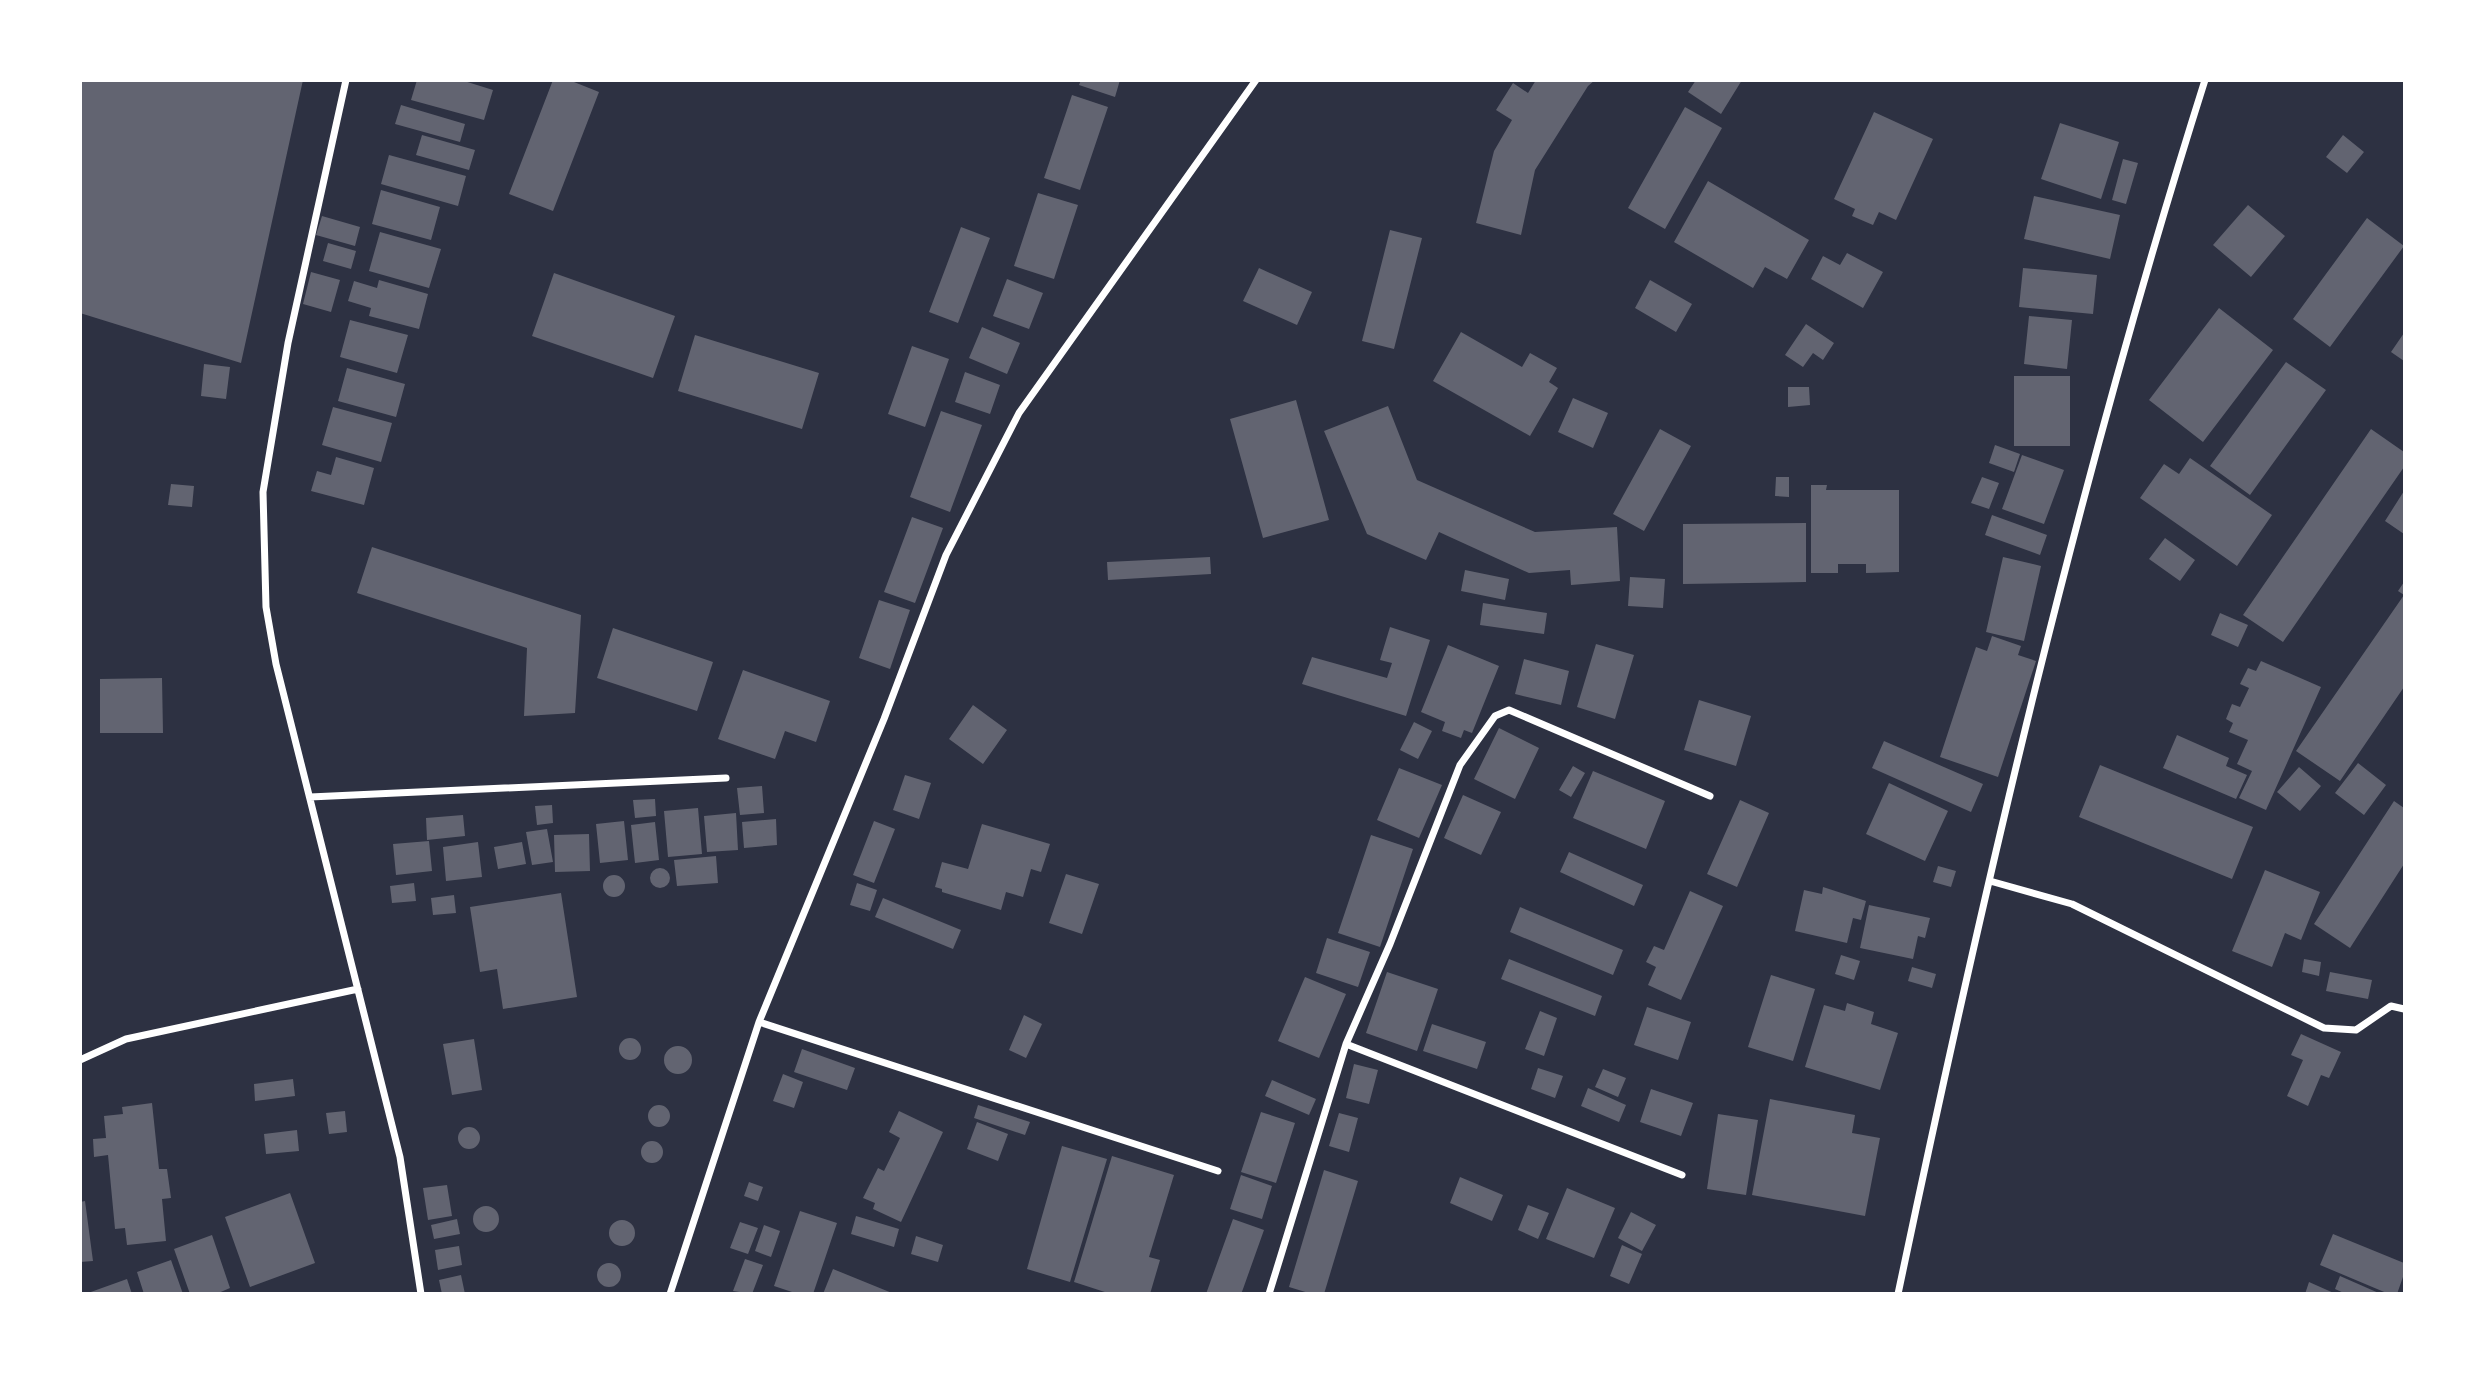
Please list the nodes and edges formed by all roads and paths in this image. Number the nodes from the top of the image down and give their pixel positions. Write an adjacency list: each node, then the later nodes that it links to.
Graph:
1 (345, 80): 6 (street)
2 (1256, 80): 10 (street)
3 (2204, 80): 7 (street)
4 (726, 778): 6 (street)
5 (1710, 796): 11 (street)
6 (310, 797): 8 (street)
7 (1990, 881): 9 (street); 18 (street)
8 (358, 989): 12 (street); 15 (street)
9 (2404, 1009)
10 (759, 1022): 13 (street); 16 (street)
11 (1346, 1044): 14 (street); 17 (street)
12 (80, 1060)
13 (1218, 1171)
14 (1682, 1175)
15 (421, 1293)
16 (670, 1293)
17 (1269, 1293)
18 (1898, 1293)

